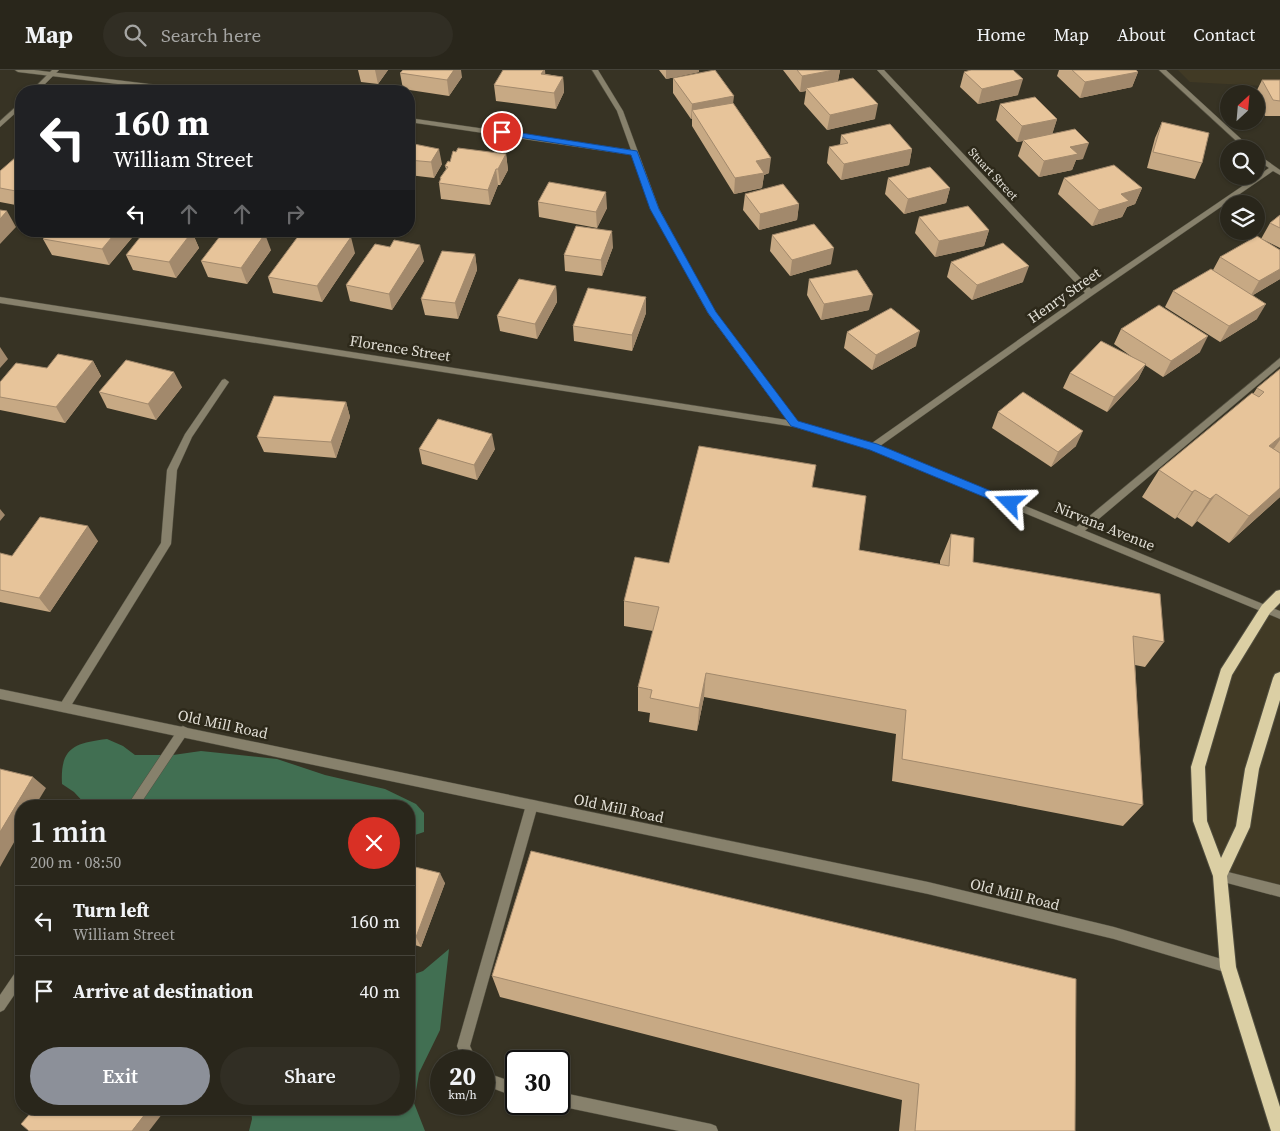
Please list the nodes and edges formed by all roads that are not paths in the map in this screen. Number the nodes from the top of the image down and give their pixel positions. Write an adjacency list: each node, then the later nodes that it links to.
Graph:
1 (18, 70): 5 (street)
2 (596, 70): 12 (street)
3 (880, 70): 15 (street, Stuart Street)
4 (1162, 70): 11 (street)
5 (54, 72): 6 (street); 7 (street)
6 (40, 85)
7 (147, 85)
8 (15, 110): 10 (street)
9 (415, 121): 12 (street)
10 (0, 125)
11 (1239, 140)
12 (634, 153): 19 (street)
13 (1265, 162): 14 (street)
14 (1276, 171): 15 (street, Henry Street)
15 (1090, 293): 20 (street, Henry Street)
16 (0, 300): 19 (street, Florence Street)
17 (1280, 362): 21 (street)
18 (225, 382): 27 (street)
19 (795, 424): 20 (street, Nirvana Avenue)
20 (873, 447): 21 (street, Nirvana Avenue)
21 (1078, 531): 23 (street, Nirvana Avenue)
22 (1280, 595): 23 (main road)
23 (1266, 609): 24 (street, Nirvana Avenue); 31 (main road)
24 (1280, 615)
25 (1280, 678): 31 (main road)
26 (0, 694): 27 (street, Old Mill Road)
27 (65, 706): 28 (street, Old Mill Road)
28 (183, 731): 29 (street); 30 (street, Old Mill Road)
29 (136, 800)
30 (532, 804): 33 (street, Old Mill Road); 36 (street)
31 (1220, 876): 32 (street); 33 (main road)
32 (1280, 891)
33 (1228, 967): 39 (main road)
34 (15, 983): 35 (street)
35 (0, 1006)
36 (465, 1050)
37 (570, 1101): 38 (street)
38 (712, 1131)
39 (1279, 1131)

